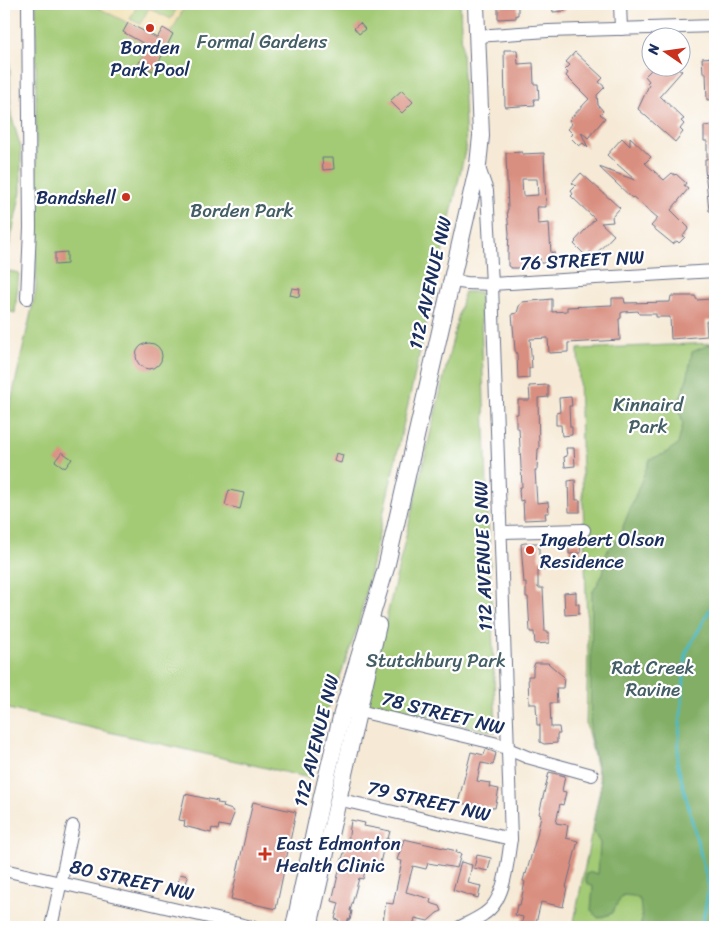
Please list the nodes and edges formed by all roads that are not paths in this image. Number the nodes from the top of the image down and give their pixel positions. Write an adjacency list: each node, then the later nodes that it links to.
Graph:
1 (28, 4): 11 (street)
2 (476, 4): 6 (main road, 112 AVENUE NW)
3 (620, 4): 5 (street)
4 (715, 26): 5 (street)
5 (621, 29): 6 (street)
6 (477, 36): 7 (main road, 112 AVENUE NW)
7 (478, 164): 9 (main road, 112 AVENUE NW); 10 (street, 112 AVENUE S NW)
8 (715, 272): 10 (street, 76 STREET NW)
9 (451, 281): 10 (street, 76 STREET NW); 14 (main road, 112 AVENUE NW)
10 (492, 284): 13 (street, 112 AVENUE S NW)
11 (27, 298)
12 (584, 530): 13 (street)
13 (501, 532): 17 (street, 112 AVENUE S NW)
14 (386, 568): 15 (main road, 112 AVENUE NW); 16 (main road, 112 AVENUE NW)
15 (359, 711): 16 (street, 78 STREET NW); 17 (street, 78 STREET NW); 19 (main road, 112 AVENUE NW)
16 (342, 713): 26 (main road, 112 AVENUE NW)
17 (508, 750): 18 (street, 78 STREET NW); 21 (street, 112 AVENUE S NW)
18 (592, 775)
19 (337, 799): 21 (street, 79 STREET NW); 27 (main road, 112 AVENUE NW)
20 (73, 826): 23 (street)
21 (512, 839): 28 (street, 112 AVENUE S NW)
22 (4, 870): 23 (street, 80 STREET NW)
23 (61, 883): 24 (street); 25 (street, 80 STREET NW)
24 (51, 927)
25 (252, 927)
26 (294, 927)
27 (309, 927)
28 (460, 927)

